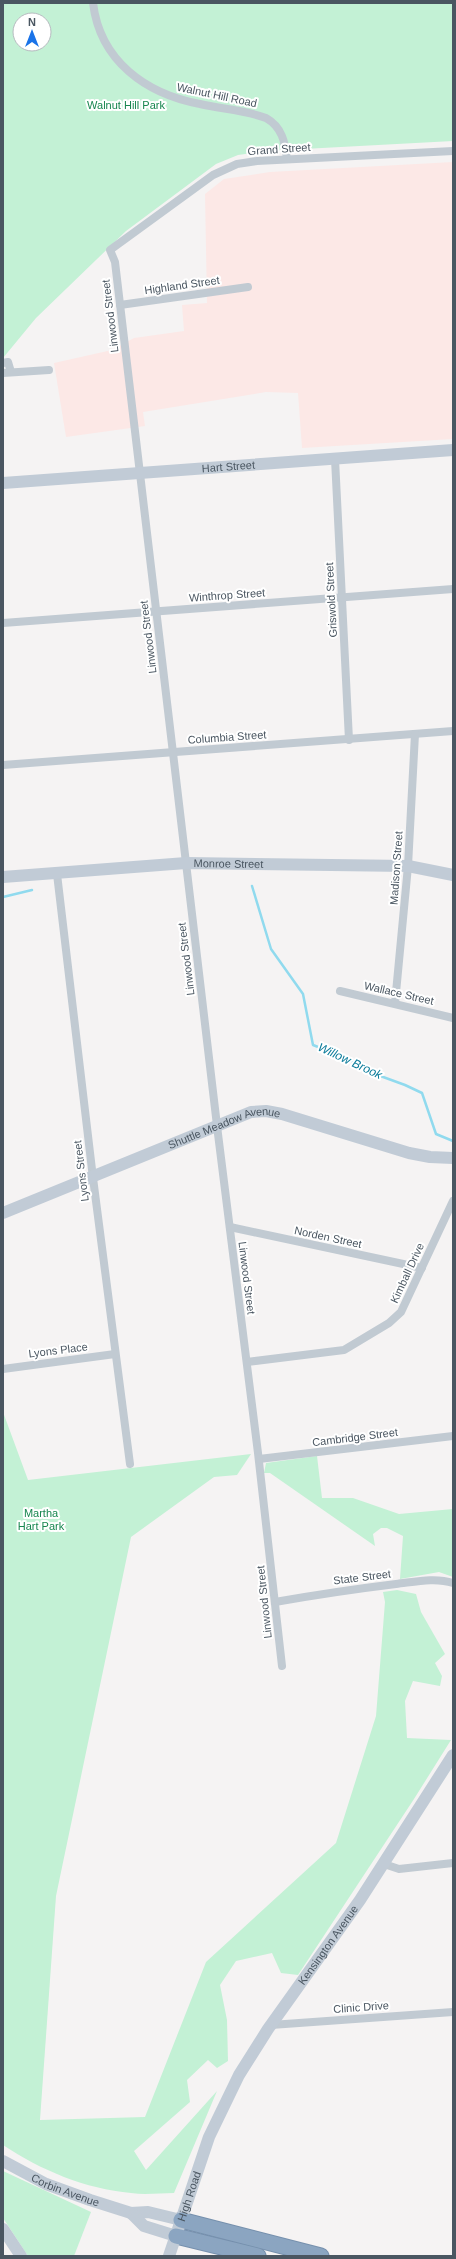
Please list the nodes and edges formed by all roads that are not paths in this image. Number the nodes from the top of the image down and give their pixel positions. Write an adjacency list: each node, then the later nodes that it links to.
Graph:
1 (93, 3): 3 (street, Walnut Hill Road)
2 (453, 151): 3 (street, Grand Street)
3 (287, 159): 4 (street, Grand Street)
4 (110, 250): 6 (street, Linwood Street)
5 (248, 287): 6 (street, Highland Street)
6 (120, 305): 12 (street, Linwood Street)
7 (3, 363): 9 (street)
8 (49, 370): 9 (street)
9 (7, 372)
10 (453, 450): 11 (street, Hart Street)
11 (336, 459): 12 (street, Hart Street); 15 (street, Griswold Street)
12 (140, 473): 13 (street, Hart Street); 16 (street, Linwood Street)
13 (3, 483)
14 (453, 589): 15 (street, Winthrop Street)
15 (342, 598): 16 (street, Winthrop Street); 20 (street, Griswold Street)
16 (156, 612): 17 (street, Winthrop Street); 21 (street, Linwood Street)
17 (3, 623)
18 (453, 731): 19 (street, Columbia Street)
19 (415, 734): 20 (street, Columbia Street); 24 (street, Madison Street)
20 (349, 740): 21 (street, Columbia Street)
21 (173, 752): 22 (street, Columbia Street); 23 (street, Linwood Street)
22 (3, 765)
23 (186, 863): 24 (street, Monroe Street); 25 (street, Monroe Street); 31 (street, Linwood Street)
24 (408, 866): 26 (street, Monroe Street); 29 (street, Madison Street)
25 (57, 874): 27 (street, Monroe Street); 33 (street, Lyons Street)
26 (453, 875)
27 (3, 877)
28 (340, 991): 29 (street, Wallace Street)
29 (395, 1003): 30 (street, Wallace Street)
30 (453, 1018)
31 (217, 1126): 32 (street, Shuttle Meadow Avenue); 33 (street, Shuttle Meadow Avenue); 36 (street, Linwood Street)
32 (453, 1158)
33 (93, 1178): 35 (street, Shuttle Meadow Avenue); 38 (street, Lyons Street)
34 (453, 1201): 37 (street, Kimball Drive)
35 (3, 1214)
36 (230, 1227): 37 (street, Norden Street); 39 (street, Linwood Street)
37 (422, 1268): 39 (street, Kimball Drive)
38 (115, 1354): 40 (street, Lyons Place); 43 (street, Lyons Street)
39 (247, 1362): 42 (street, Linwood Street)
40 (3, 1368)
41 (453, 1436): 42 (street, Cambridge Street)
42 (259, 1459): 45 (street, Linwood Street)
43 (130, 1464)
44 (453, 1583): 45 (street, State Street)
45 (275, 1602): 46 (street, Linwood Street)
46 (282, 1666)
47 (453, 1755): 49 (street, Kensington Avenue)
48 (453, 1863): 49 (street)
49 (384, 1864): 51 (street, Kensington Avenue)
50 (453, 2012): 51 (street, Clinic Drive)
51 (271, 2025): 52 (street, Kensington Avenue)
52 (209, 2137): 55 (street, High Road)
53 (4, 2162): 54 (street, Corbin Avenue)
54 (131, 2213): 55 (street, Corbin Avenue); 57 (street, Corbin Avenue)
55 (181, 2220): 57 (street, High Road); 61 (highway)
56 (3, 2229): 58 (street)
57 (176, 2236): 59 (street, High Road); 60 (highway)
58 (18, 2255)
59 (169, 2256)
60 (258, 2256)
61 (321, 2256)

